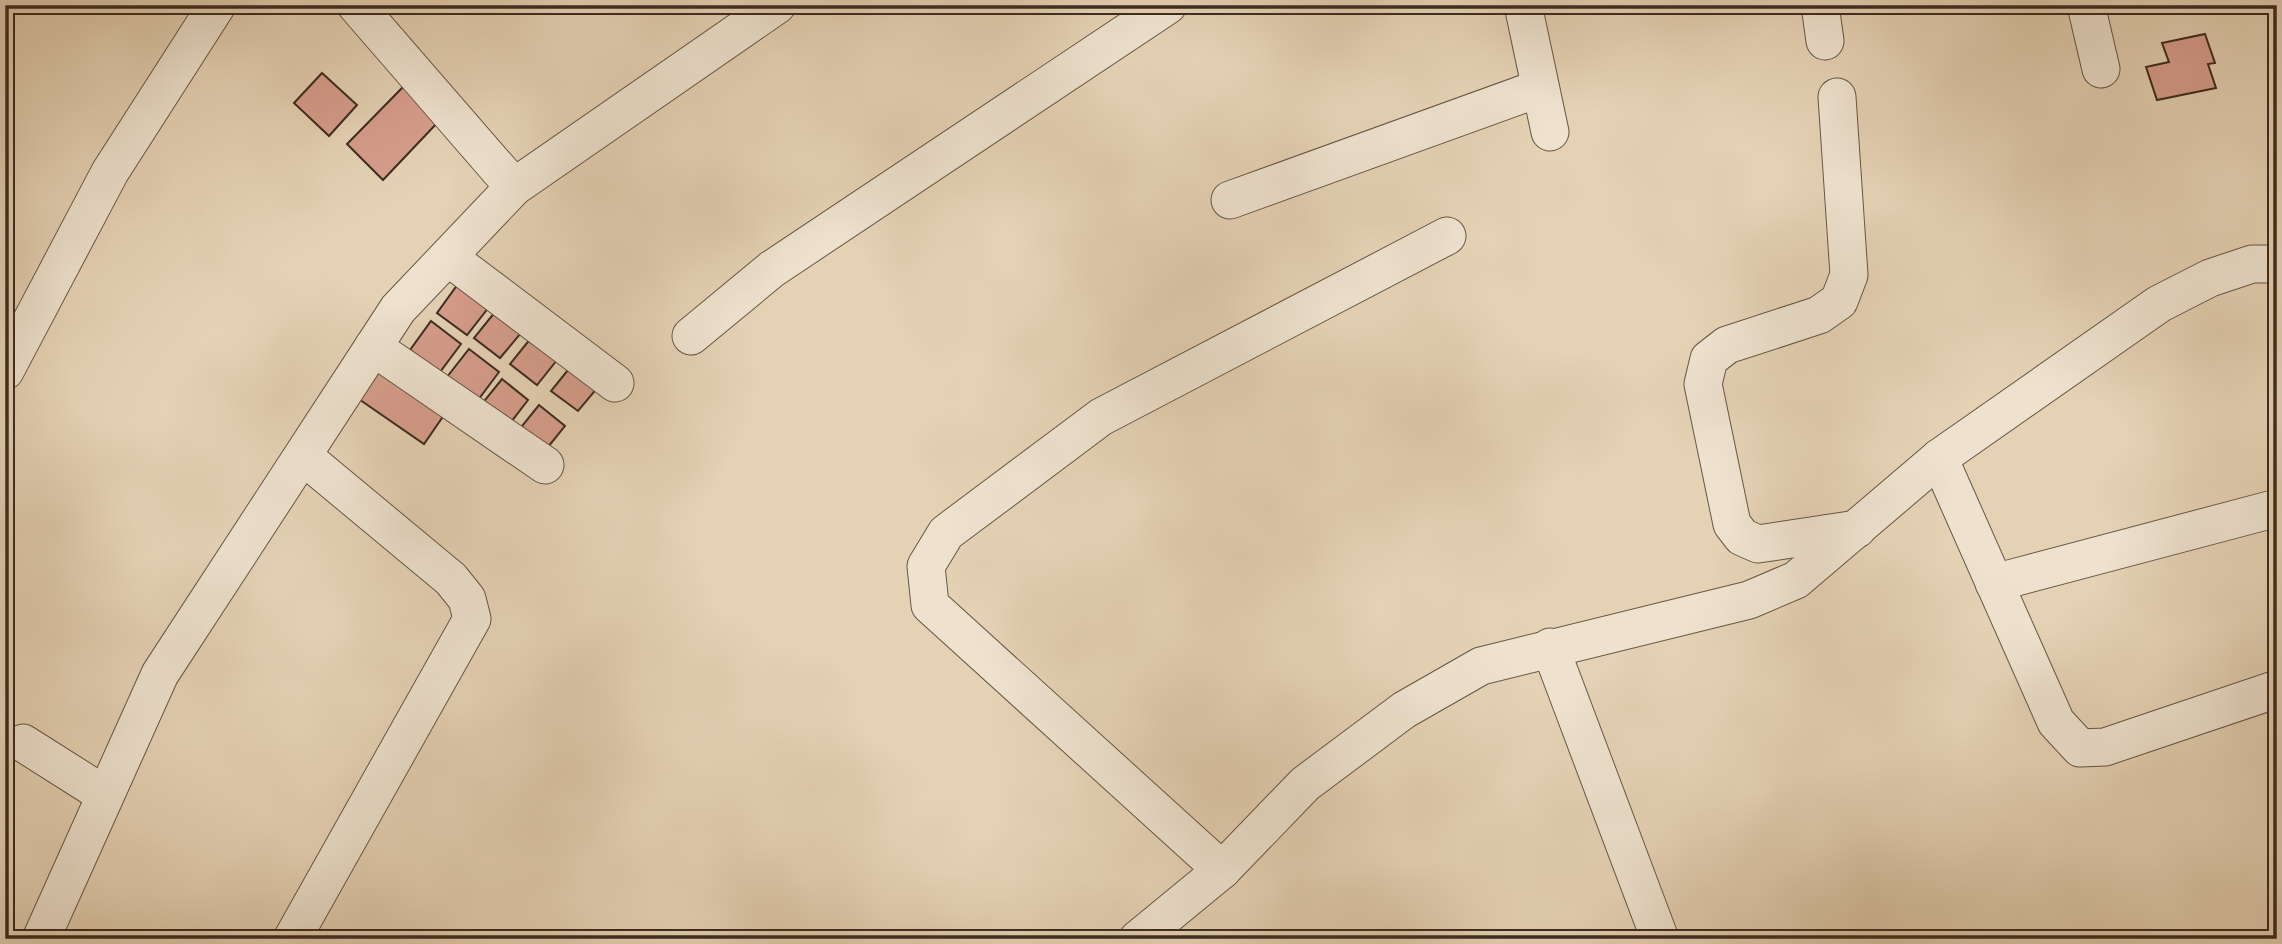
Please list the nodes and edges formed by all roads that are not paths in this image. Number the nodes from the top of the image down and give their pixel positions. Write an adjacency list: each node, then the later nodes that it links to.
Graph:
1 (217, 5): 20 (street)
2 (356, 5): 13 (street)
3 (777, 5): 13 (street)
4 (1168, 5): 18 (street)
5 (1523, 5): 10 (street)
6 (1820, 5): 8 (street)
7 (2086, 5): 9 (street)
8 (1825, 41)
9 (2101, 69)
10 (1541, 88): 12 (street); 14 (street)
11 (1837, 97): 26 (street)
12 (1550, 132)
13 (514, 187): 16 (street)
14 (1230, 200)
15 (1447, 236): 32 (street)
16 (448, 257): 19 (street); 21 (street)
17 (2277, 264): 23 (street)
18 (691, 336)
19 (373, 347): 22 (street); 24 (street)
20 (5, 371)
21 (615, 383)
22 (303, 456): 31 (street); 34 (street)
23 (1939, 458): 26 (street); 27 (street)
24 (545, 465)
25 (2277, 508): 27 (street)
26 (1858, 529): 28 (street)
27 (1994, 583): 29 (street)
28 (1550, 646): 32 (street); 36 (street)
29 (2277, 689)
30 (23, 743): 31 (street)
31 (105, 795): 33 (street)
32 (1222, 870): 35 (street)
33 (41, 939)
34 (292, 939)
35 (1138, 939)
36 (1660, 939)

